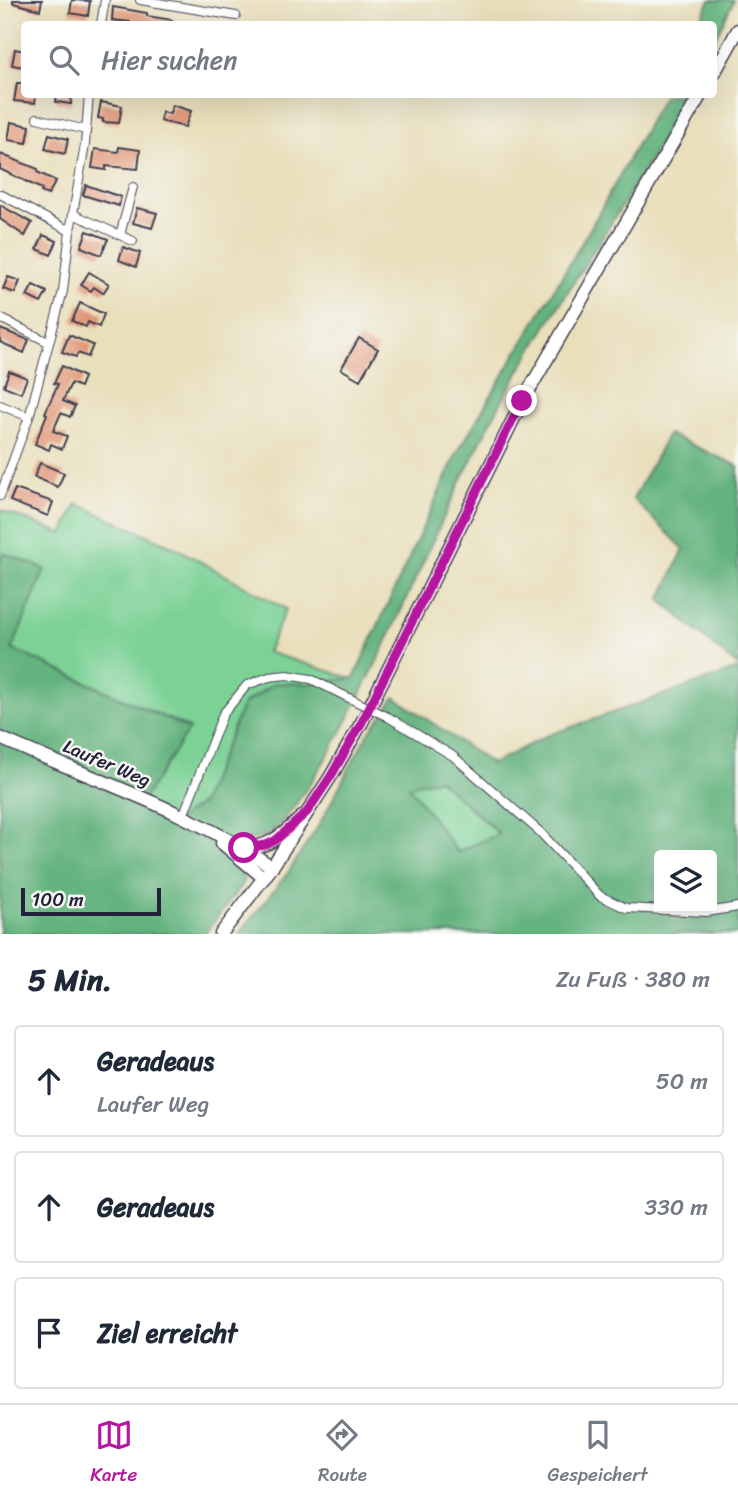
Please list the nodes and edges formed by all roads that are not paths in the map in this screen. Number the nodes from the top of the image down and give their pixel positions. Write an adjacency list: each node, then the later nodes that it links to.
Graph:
1 (105, 0): 4 (street)
2 (140, 0): 3 (street)
3 (236, 16)
4 (102, 21)
5 (738, 30): 6 (main road)
6 (717, 66)
7 (89, 98): 10 (street)
8 (699, 98): 23 (main road)
9 (37, 118): 10 (street)
10 (86, 130): 13 (street)
11 (133, 187): 15 (street)
12 (0, 194): 14 (street)
13 (73, 214): 14 (street); 15 (street)
14 (70, 231): 18 (street)
15 (120, 235): 16 (street)
16 (133, 241)
17 (0, 318): 18 (street)
18 (48, 342): 20 (street)
19 (0, 405): 20 (street)
20 (29, 417): 21 (street)
21 (0, 496)
22 (0, 738): 24 (main road, Laufer Weg)
23 (307, 812): 26 (main road); 27 (main road)
24 (183, 816): 25 (main road, Laufer Weg); 28 (street, bridge)
25 (200, 825): 26 (main road, Laufer Weg); 27 (main road, Laufer Weg)
26 (244, 848): 27 (main road, Laufer Weg)
27 (268, 873): 29 (main road)
28 (738, 907)
29 (221, 934)

